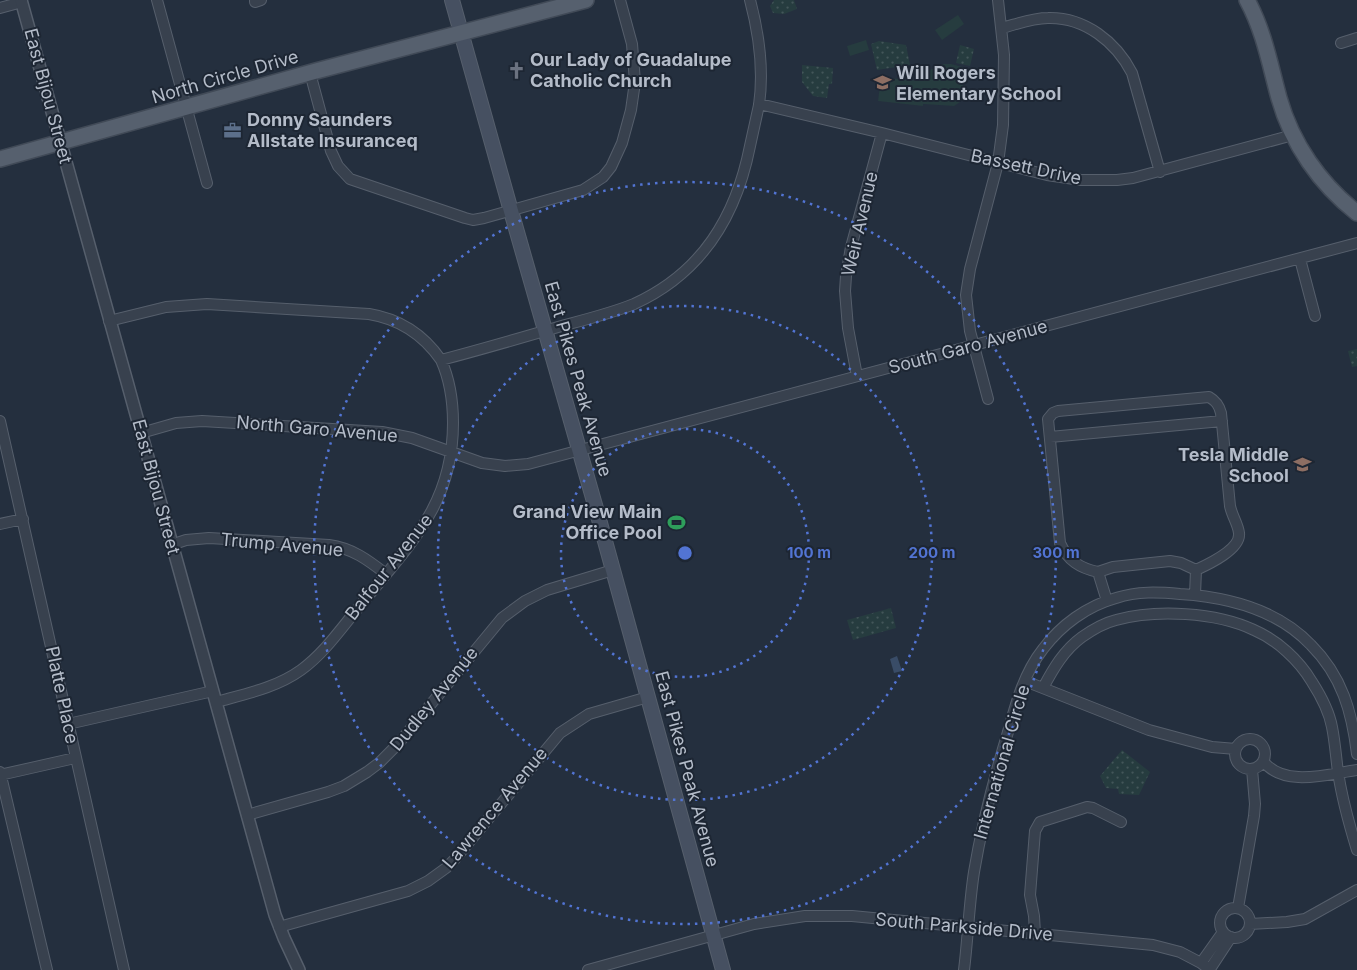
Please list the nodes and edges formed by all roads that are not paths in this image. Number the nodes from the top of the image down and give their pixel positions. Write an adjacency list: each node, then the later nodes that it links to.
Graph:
1 (157, 0): 18 (street)
2 (254, 0): 3 (street)
3 (261, 0)
4 (452, 0): 13 (main road, East Pikes Peak Avenue)
5 (586, 0): 13 (main road, North Circle Drive)
6 (620, 0): 26 (street)
7 (750, 0): 17 (street)
8 (998, 0): 12 (street)
9 (1247, 0): 20 (main road)
10 (22, 1): 11 (street); 21 (street, East Bijou Street)
11 (0, 8)
12 (1002, 28): 23 (street); 24 (street)
13 (461, 33): 16 (main road, North Circle Drive); 26 (main road, East Pikes Peak Avenue)
14 (1357, 38): 15 (street)
15 (1341, 43)
16 (310, 72): 18 (main road, North Circle Drive); 26 (street)
17 (759, 104): 19 (street, Bassett Drive); 32 (street)
18 (185, 107): 21 (main road, North Circle Drive); 25 (street)
19 (882, 132): 23 (street, Bassett Drive); 35 (street, Weir Avenue)
20 (1293, 136): 24 (street, Bassett Drive); 27 (main road)
21 (60, 142): 22 (main road, North Circle Drive); 31 (street, East Bijou Street)
22 (0, 159)
23 (998, 163): 24 (street, Bassett Drive); 33 (street)
24 (1160, 172)
25 (207, 183)
26 (511, 211): 32 (main road, East Pikes Peak Avenue)
27 (1357, 213)
28 (1357, 243): 29 (street, South Garo Avenue)
29 (1300, 259): 30 (street); 33 (street, South Garo Avenue)
30 (1315, 316)
31 (109, 321): 34 (street); 39 (street, East Bijou Street)
32 (545, 331): 34 (street); 41 (main road, East Pikes Peak Avenue)
33 (974, 346): 35 (street, South Garo Avenue); 36 (street)
34 (441, 360): 42 (street, Balfour Avenue)
35 (857, 376): 41 (street, South Garo Avenue)
36 (988, 399)
37 (0, 421): 43 (street, Platte Place)
38 (1222, 421): 40 (street); 40 (street); 47 (street)
39 (141, 433): 42 (street, North Garo Avenue); 45 (street, East Bijou Street)
40 (1050, 437): 48 (street)
41 (579, 450): 42 (street, North Garo Avenue); 46 (main road, East Pikes Peak Avenue)
42 (452, 452): 49 (street, Balfour Avenue)
43 (23, 519): 44 (street); 56 (street, Platte Place)
44 (0, 524)
45 (171, 545): 49 (street, Trump Avenue); 54 (street, East Bijou Street)
46 (613, 570): 55 (main road, East Pikes Peak Avenue); 65 (street, Dudley Avenue)
47 (1196, 570): 48 (street); 50 (street)
48 (1098, 572): 51 (street)
49 (386, 574): 54 (street, Balfour Avenue)
50 (1195, 595): 51 (street, International Circle); 58 (street, International Circle)
51 (1107, 601): 52 (street, International Circle)
52 (1025, 681): 53 (street); 72 (street, International Circle)
53 (1043, 688): 57 (street); 63 (street)
54 (214, 697): 56 (street, Balfour Avenue); 65 (street, East Bijou Street)
55 (648, 697): 71 (street, Lawrence Avenue); 74 (main road, East Pikes Peak Avenue)
56 (68, 724): 59 (street, Platte Place)
57 (1236, 749): 60 (street); 61 (street)
58 (1357, 754)
59 (75, 758): 64 (street); 78 (street, Platte Place)
60 (1263, 761): 61 (street); 63 (street)
61 (1252, 769): 69 (street)
62 (1357, 770): 63 (street)
63 (1338, 773): 67 (street)
64 (0, 774): 77 (street)
65 (247, 814): 71 (street, East Bijou Street)
66 (1121, 822): 73 (street)
67 (1357, 850)
68 (1357, 890): 70 (street)
69 (1238, 908): 70 (street); 75 (street)
70 (1250, 924): 75 (street)
71 (279, 927): 79 (street, East Bijou Street)
72 (969, 927): 73 (street, South Parkside Drive); 74 (street, South Parkside Drive); 82 (street, International Circle)
73 (1035, 933): 76 (street, South Parkside Drive)
74 (714, 935): 80 (street, South Parkside Drive); 81 (main road, East Pikes Peak Avenue)
75 (1227, 935): 76 (street)
76 (1210, 968)
77 (47, 970)
78 (124, 970)
79 (299, 970)
80 (588, 970)
81 (723, 970)
82 (964, 970)

